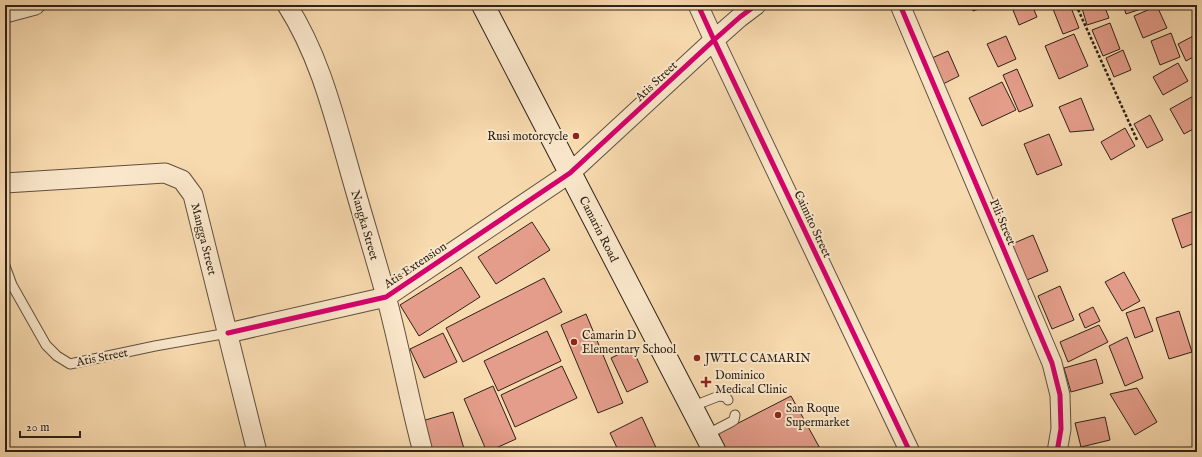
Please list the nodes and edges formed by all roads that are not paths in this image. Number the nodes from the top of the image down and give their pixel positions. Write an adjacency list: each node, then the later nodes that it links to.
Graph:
1 (35, 5): 7 (street)
2 (287, 5): 12 (street, Nangka Street)
3 (483, 5): 9 (main road, Camarin Road)
4 (698, 5): 8 (street, Caimito Street)
5 (756, 5): 8 (street, Atis Street)
6 (900, 5): 21 (street, Pili Street)
7 (5, 13)
8 (714, 40): 9 (street, Atis Street); 20 (street, Caimito Street)
9 (570, 173): 12 (street, Atis Extension); 15 (main road, Camarin Road)
10 (5, 183): 13 (street, Mangga Street)
11 (5, 266): 13 (lane, Atis Street)
12 (386, 297): 13 (street, Atis Extension); 19 (street, Nangka Street)
13 (228, 333): 18 (street, Mangga Street)
14 (728, 400): 15 (lane)
15 (691, 407): 17 (main road, Camarin Road)
16 (735, 415): 17 (lane)
17 (711, 443)
18 (257, 452)
19 (423, 452)
20 (910, 452)
21 (1058, 452)

